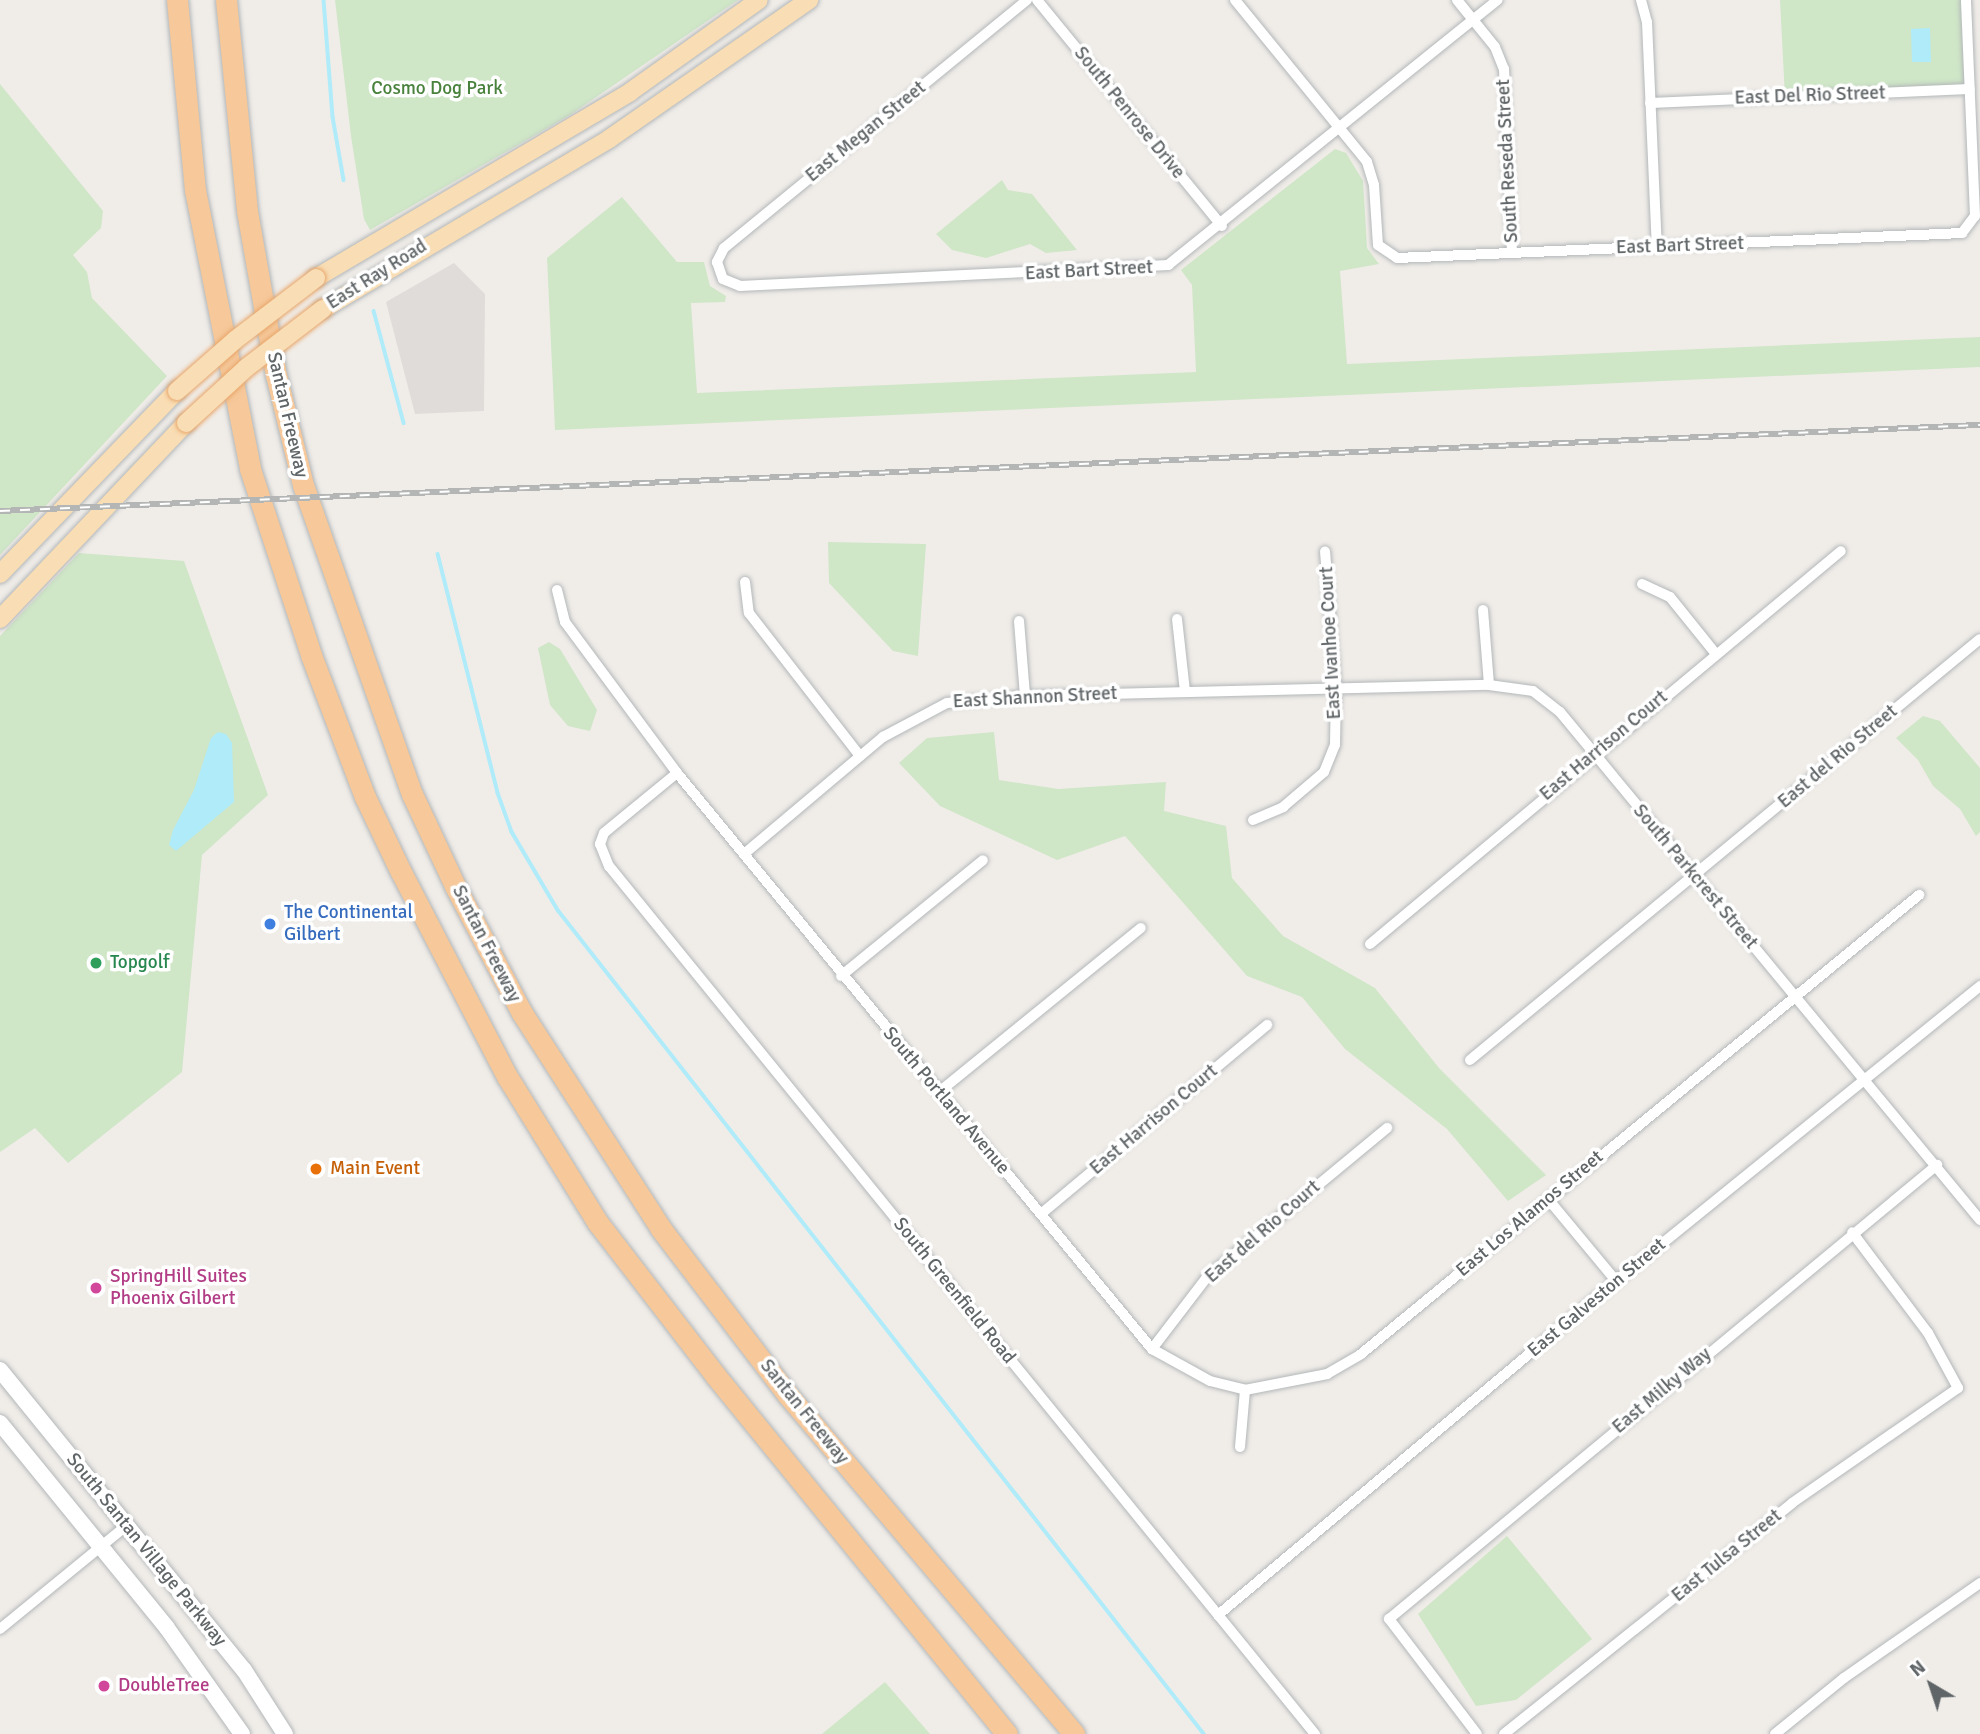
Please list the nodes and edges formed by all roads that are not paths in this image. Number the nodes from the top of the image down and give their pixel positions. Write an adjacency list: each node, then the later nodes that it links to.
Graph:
1 (177, 0): 72 (highway)
2 (226, 0): 73 (highway, Santan Freeway)
3 (759, 0): 22 (main road, East Ray Road, bridge)
4 (809, 0): 28 (main road, East Ray Road, bridge)
5 (1027, 0): 19 (street, East Megan Street)
6 (1037, 0): 16 (street, South Penrose Drive)
7 (1235, 0): 15 (street)
8 (1457, 0): 12 (street, South Reseda Street)
9 (1498, 0): 12 (street, East Bart Street)
10 (1641, 0): 14 (street)
11 (1966, 0): 13 (street)
12 (1474, 20): 15 (street, East Bart Street); 18 (street, South Reseda Street)
13 (1970, 89): 14 (street, East Del Rio Street); 17 (street, East Bart Street)
14 (1650, 103): 17 (street)
15 (1341, 129): 16 (street, East Bart Street); 18 (street, East Bart Street)
16 (1222, 226): 19 (street, East Bart Street)
17 (1657, 247): 18 (street, East Bart Street)
18 (1512, 253)
19 (719, 272)
20 (1325, 551): 33 (street, East Ivanhoe Court)
21 (1841, 551): 31 (street, East Harrison Court)
22 (0, 574)
23 (745, 582): 37 (street)
24 (1642, 584): 31 (street)
25 (557, 590): 38 (street, South Portland Avenue)
26 (1483, 610): 32 (street)
27 (1177, 619): 34 (street)
28 (0, 620)
29 (1019, 621): 35 (street)
30 (1980, 639): 42 (street, East del Rio Street)
31 (1716, 654): 36 (street, East Harrison Court)
32 (1489, 685): 33 (street, South Parkcrest Street); 36 (street, South Parkcrest Street)
33 (1336, 688): 34 (street, East Shannon Street); 39 (street, East Ivanhoe Court)
34 (1185, 692): 35 (street, East Shannon Street)
35 (1025, 696): 37 (street, East Shannon Street)
36 (1593, 755): 42 (street, South Parkcrest Street); 45 (street, East Harrison Court)
37 (860, 756): 40 (street, East Shannon Street)
38 (677, 773): 40 (street, South Portland Avenue); 68 (street, South Greenfield Road)
39 (1253, 820)
40 (744, 853): 46 (street, South Portland Avenue)
41 (983, 860): 46 (street)
42 (1695, 876): 48 (street, South Parkcrest Street); 50 (street)
43 (1919, 895): 48 (street, East Los Alamos Street)
44 (1141, 928): 52 (street)
45 (1370, 944)
46 (841, 976): 52 (street, South Portland Avenue)
47 (1980, 986): 51 (street, East Galveston Street)
48 (1794, 996): 51 (street, South Parkcrest Street); 55 (street, East Los Alamos Street)
49 (1267, 1025): 56 (street, East Harrison Court)
50 (1470, 1060)
51 (1865, 1078): 54 (street, South Parkcrest Street); 59 (street, East Galveston Street)
52 (939, 1092): 56 (street, South Portland Avenue)
53 (1387, 1128): 60 (street, East del Rio Court)
54 (1937, 1165): 57 (street, South Parkcrest Street); 58 (street, East Milky Way)
55 (1548, 1199): 59 (street); 62 (street, East Los Alamos Street)
56 (1041, 1214): 60 (street, South Portland Avenue)
57 (1980, 1220)
58 (1852, 1232): 75 (street, East Milky Way); 76 (street, East Tulsa Street)
59 (1616, 1281): 68 (street, East Galveston Street)
60 (1152, 1349): 62 (street, South Portland Avenue)
61 (0, 1370): 65 (main road, South Santan Village Parkway)
62 (1245, 1390): 64 (street)
63 (0, 1423): 66 (main road, South Santan Village Parkway)
64 (1240, 1447)
65 (126, 1526): 66 (street); 71 (main road, South Santan Village Parkway)
66 (101, 1547): 69 (street); 70 (main road, South Santan Village Parkway)
67 (1980, 1583): 77 (street)
68 (1218, 1615): 74 (street, South Greenfield Road)
69 (0, 1629)
70 (242, 1734)
71 (285, 1734)
72 (1007, 1734)
73 (1074, 1734)
74 (1315, 1734)
75 (1477, 1734)
76 (1504, 1734)
77 (1775, 1734)

